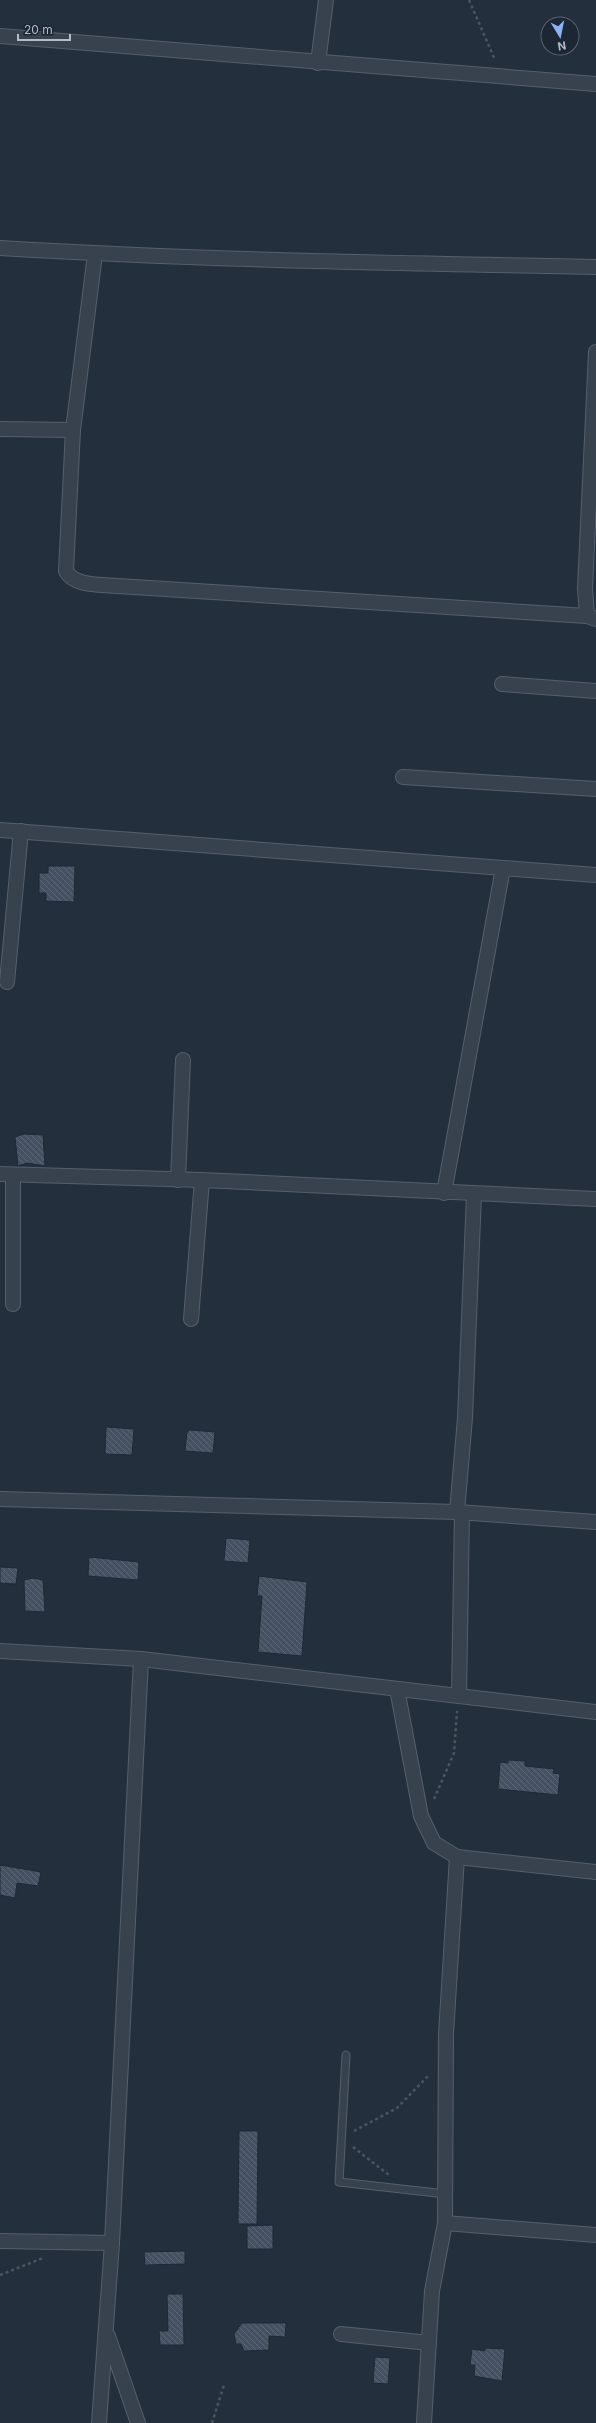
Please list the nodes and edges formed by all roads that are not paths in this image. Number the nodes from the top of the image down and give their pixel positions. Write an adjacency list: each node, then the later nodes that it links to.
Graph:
1 (326, 0): 3 (street)
2 (0, 36): 3 (street)
3 (318, 63): 4 (street)
4 (596, 84)
5 (0, 248): 6 (street)
6 (95, 254): 7 (street); 11 (street)
7 (596, 267)
8 (596, 352): 9 (street)
9 (595, 368): 12 (street)
10 (0, 429): 11 (street)
11 (73, 430): 12 (street)
12 (591, 617)
13 (502, 684): 14 (street)
14 (596, 691)
15 (403, 777): 16 (street)
16 (596, 789)
17 (0, 830): 18 (street)
18 (21, 831): 19 (street); 21 (street)
19 (503, 868): 20 (street); 26 (street)
20 (596, 875)
21 (7, 982)
22 (184, 1060): 24 (street)
23 (6, 1175): 24 (street); 29 (street)
24 (178, 1180): 25 (street)
25 (202, 1180): 26 (street); 30 (street)
26 (444, 1194): 27 (street)
27 (474, 1194): 28 (street); 32 (street)
28 (596, 1199)
29 (13, 1304)
30 (191, 1319)
31 (0, 1499): 32 (street)
32 (460, 1513): 33 (street); 37 (street)
33 (596, 1522)
34 (1, 1652): 35 (street)
35 (141, 1659): 36 (street); 46 (street)
36 (397, 1689): 37 (street); 39 (street)
37 (459, 1696): 38 (street)
38 (596, 1712)
39 (457, 1857): 40 (street); 42 (street)
40 (596, 1872)
41 (346, 2055): 42 (lane)
42 (446, 2194): 43 (street)
43 (446, 2223): 44 (street); 49 (street)
44 (596, 2235)
45 (0, 2241): 46 (street)
46 (112, 2243): 47 (street)
47 (106, 2330): 50 (street); 51 (street)
48 (341, 2334): 49 (street)
49 (428, 2343): 52 (street)
50 (100, 2423)
51 (138, 2423)
52 (424, 2423)

